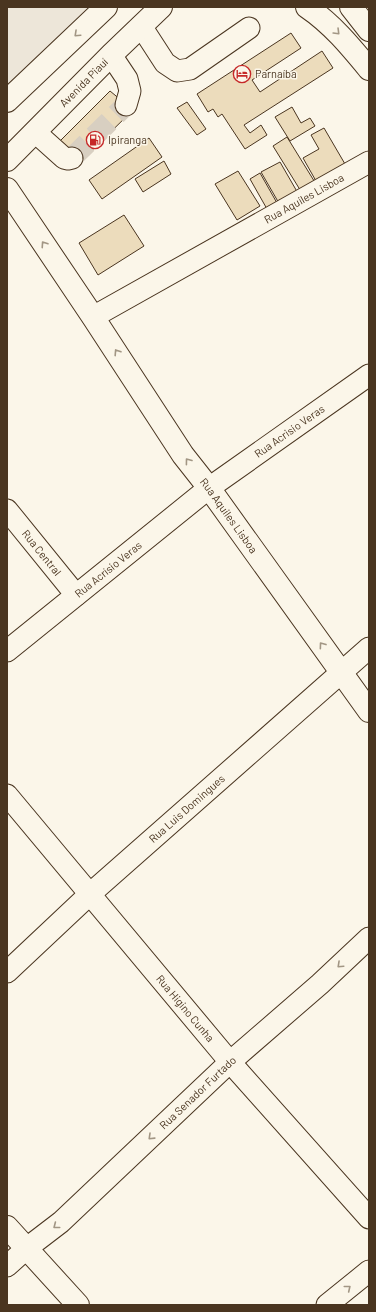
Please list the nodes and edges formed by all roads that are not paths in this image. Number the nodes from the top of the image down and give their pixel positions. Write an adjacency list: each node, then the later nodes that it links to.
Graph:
1 (106, 7): 10 (main road, one-way to 10)
2 (161, 7): 5 (main road, Avenida Piauí)
3 (307, 7): 9 (main road, one-way to 9)
4 (351, 7): 7 (main road)
5 (141, 26): 6 (street); 8 (main road, Avenida Piauí)
6 (249, 28)
7 (369, 30)
8 (111, 55): 11 (street); 12 (main road, Avenida Piauí)
9 (369, 69)
10 (7, 101)
11 (126, 105)
12 (35, 132): 13 (street); 14 (main road, Avenida Piauí)
13 (72, 158)
14 (7, 160)
15 (369, 162): 17 (street, Rua Aquiles Lisboa)
16 (7, 189): 17 (main road, Rua Aquiles Lisboa, one-way to 16)
17 (93, 317): 19 (main road, Rua Aquiles Lisboa, one-way to 17)
18 (369, 375): 19 (street, Rua Acrisio Veras)
19 (209, 488): 21 (street, Rua Acrísio Veras); 24 (main road, Rua Aquiles Lisboa, one-way to 19)
20 (7, 510): 21 (street, Rua Central)
21 (76, 595): 23 (street, Rua Acrísio Veras)
22 (369, 648): 24 (street, Rua Luis Domingues)
23 (7, 651)
24 (342, 673): 25 (main road, Rua Aquiles Lisboa); 27 (street, Rua Luis Domingues)
25 (369, 711)
26 (7, 795): 27 (street, Rua Higino Cunha)
27 (90, 894): 29 (street, Rua Luis Domingues); 30 (street, Rua Higino Cunha)
28 (369, 938): 30 (street, Rua Senador Furtado, one-way to 30)
29 (7, 972)
30 (230, 1062): 31 (street, Rua Higino Cunha); 33 (street, Rua Senador Furtado, one-way to 33)
31 (369, 1218)
32 (7, 1227): 33 (main road)
33 (27, 1248): 34 (street, Rua Senador Furtado); 36 (main road)
34 (7, 1266)
35 (369, 1271): 37 (street, one-way to 35)
36 (78, 1305)
37 (327, 1305)

